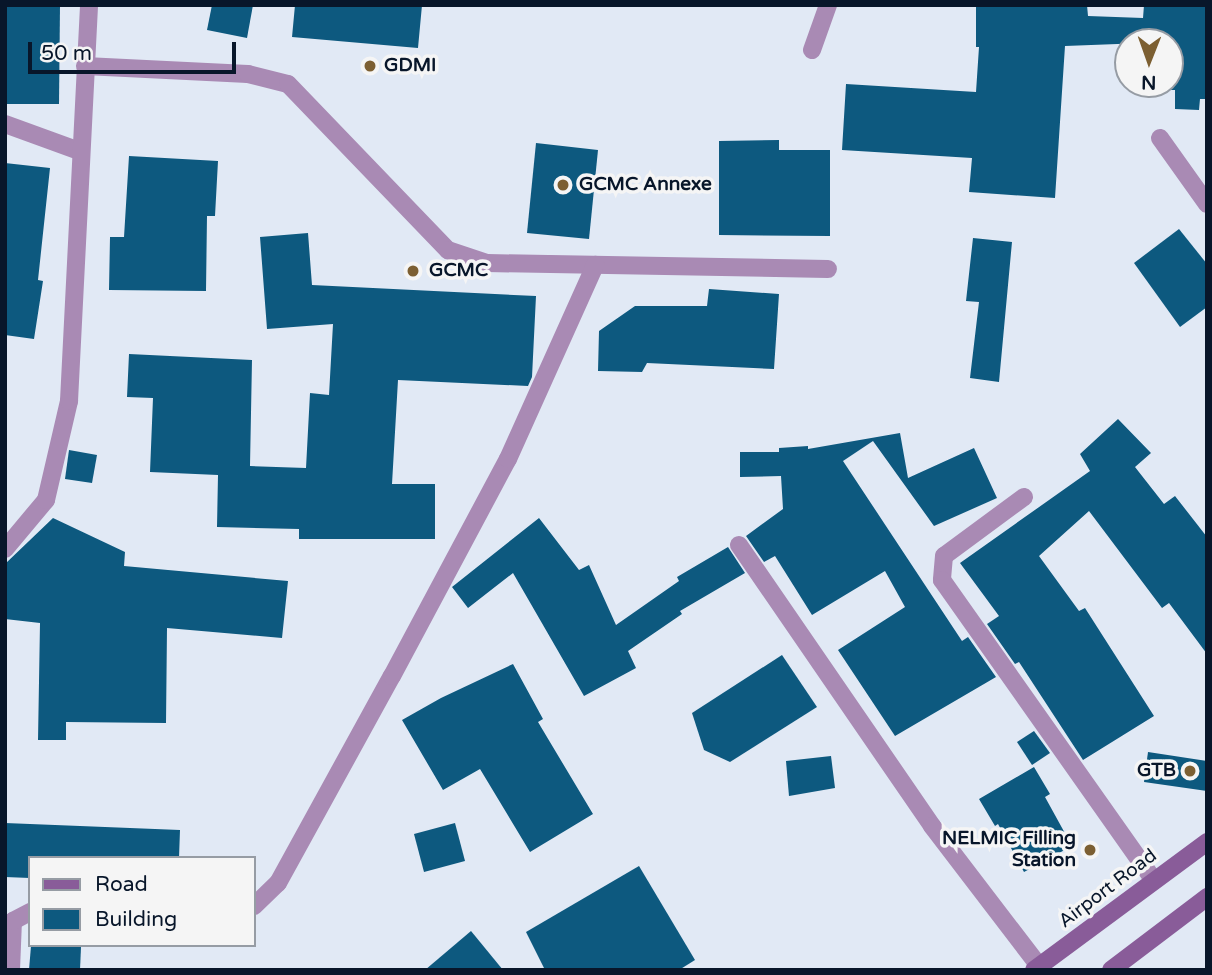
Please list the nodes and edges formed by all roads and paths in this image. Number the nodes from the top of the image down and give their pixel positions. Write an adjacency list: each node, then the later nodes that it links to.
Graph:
1 (89, 5): 4 (street)
2 (828, 5): 3 (street)
3 (812, 50)
4 (85, 66): 7 (street); 9 (street)
5 (5, 124): 7 (street)
6 (1160, 138): 8 (street)
7 (79, 151): 13 (street)
8 (1207, 204)
9 (595, 265): 10 (street); 17 (street)
10 (828, 269)
11 (1024, 498): 15 (street)
12 (739, 545): 19 (street)
13 (5, 549)
14 (1206, 845): 15 (main road, Airport Road)
15 (1154, 881): 19 (main road, Airport Road)
16 (1207, 897): 21 (main road)
17 (256, 904)
18 (28, 913): 20 (street)
19 (1037, 968)
20 (11, 970)
21 (1111, 970)

